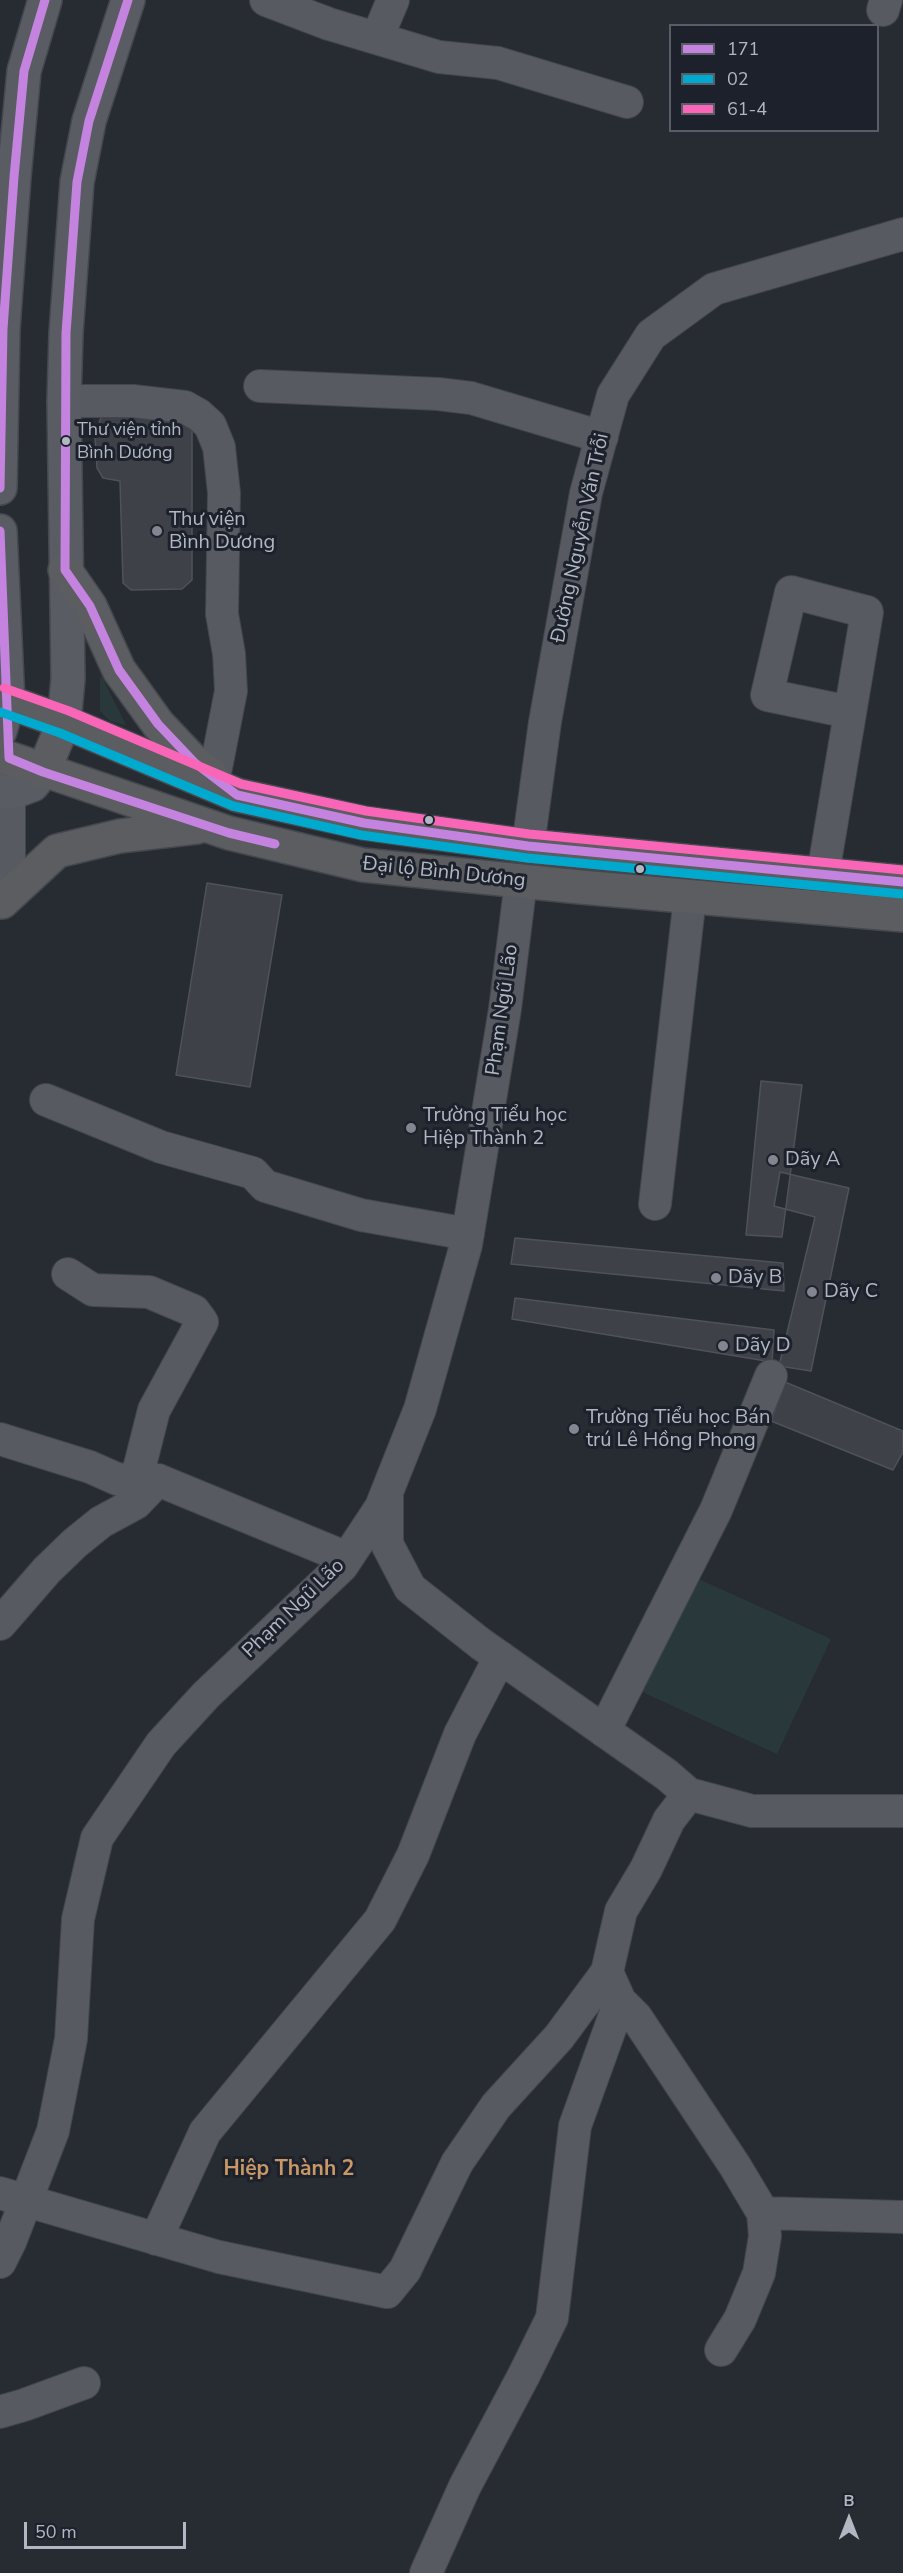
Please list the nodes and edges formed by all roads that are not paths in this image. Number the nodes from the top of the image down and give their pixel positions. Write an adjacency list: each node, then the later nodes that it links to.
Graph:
1 (45, 0): 11 (main road)
2 (128, 0): 9 (main road)
3 (266, 0): 5 (street)
4 (393, 0): 5 (street)
5 (377, 38): 6 (street)
6 (627, 102)
7 (903, 234): 10 (street, Đường Nguyễn Văn Trỗi)
8 (260, 386): 10 (street)
9 (64, 401): 13 (main road); 18 (street)
10 (602, 436): 21 (street, Đường Nguyễn Văn Trỗi)
11 (0, 488)
12 (0, 531): 16 (main road)
13 (65, 570): 15 (main road); 18 (highway)
14 (849, 712): 22 (street)
15 (64, 722): 16 (highway, Đại lộ Bình Dương); 17 (highway); 18 (highway, Đại lộ Bình Dương)
16 (3, 729): 17 (highway, Đại lộ Bình Dương); 19 (street)
17 (43, 771): 19 (main road); 20 (highway, Đại lộ Bình Dương); 26 (street)
18 (225, 786): 21 (highway, Đại lộ Bình Dương)
19 (5, 792): 26 (street)
20 (207, 825): 23 (highway, Đại lộ Bình Dương); 26 (highway)
21 (528, 846): 22 (highway, Đại lộ Bình Dương)
22 (824, 874): 24 (highway, Đại lộ Bình Dương)
23 (520, 881): 25 (highway, Đại lộ Bình Dương); 30 (street, Phạm Ngũ Lão)
24 (903, 882)
25 (690, 897): 27 (highway, Đại lộ Bình Dương); 29 (street)
26 (0, 902)
27 (903, 915)
28 (46, 1100): 30 (street)
29 (655, 1204)
30 (468, 1234): 35 (street, Phạm Ngũ Lão)
31 (68, 1274): 34 (street)
32 (771, 1376): 39 (street)
33 (0, 1439): 34 (street)
34 (147, 1481): 36 (street); 37 (street)
35 (388, 1490): 36 (street, Phạm Ngũ Lão); 38 (street)
36 (347, 1558): 44 (street, Phạm Ngũ Lão)
37 (0, 1624)
38 (500, 1657): 39 (street); 47 (street)
39 (604, 1731): 40 (street)
40 (689, 1794): 41 (street); 42 (street)
41 (903, 1811)
42 (607, 1972): 43 (street); 47 (street)
43 (620, 2001): 45 (street); 52 (street)
44 (13, 2197): 47 (street); 48 (street, Phạm Ngũ Lão)
45 (763, 2213): 46 (street); 49 (street)
46 (903, 2217)
47 (156, 2239)
48 (0, 2262)
49 (721, 2350)
50 (84, 2383): 51 (street)
51 (0, 2412)
52 (426, 2573)

